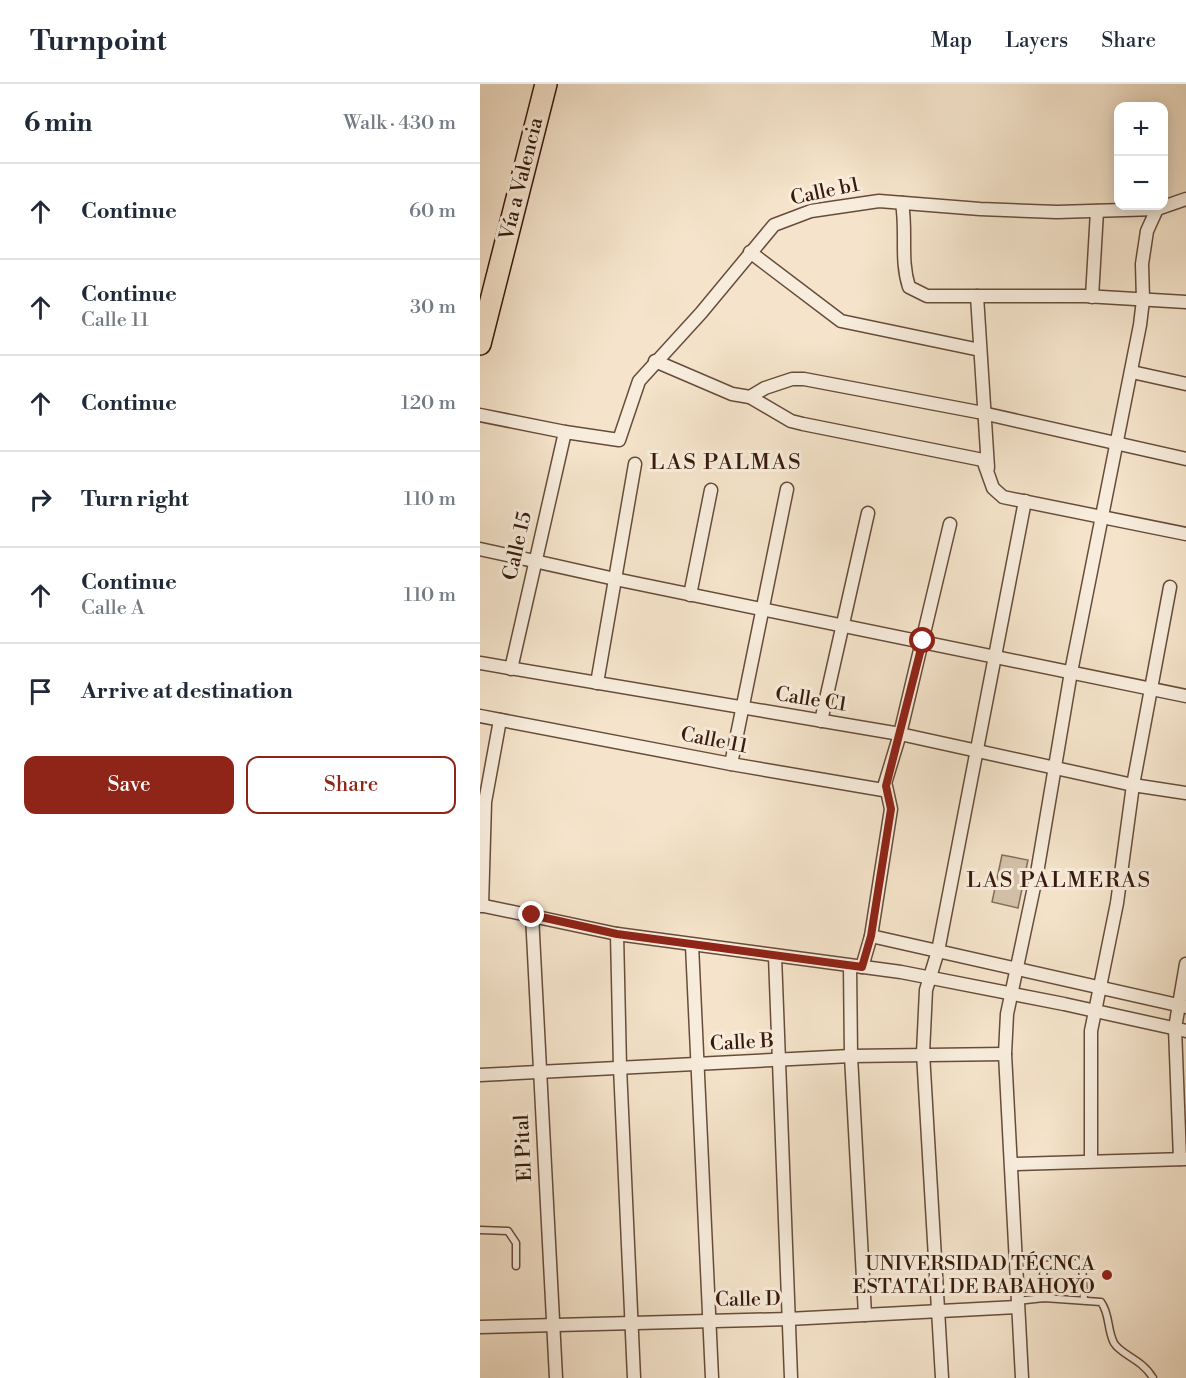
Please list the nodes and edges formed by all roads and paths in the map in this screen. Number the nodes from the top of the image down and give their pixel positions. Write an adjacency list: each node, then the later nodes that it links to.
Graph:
1 (546, 84): 13 (highway, Vía a Valencia)
2 (1186, 200): 4 (street, Calle b1)
3 (902, 203): 7 (street, Calle b1); 8 (street, Calle b1); 9 (street)
4 (1168, 206)
5 (1127, 210): 7 (street, Calle b1)
6 (1157, 210): 11 (street)
7 (1097, 211): 10 (street)
8 (750, 252): 14 (street); 15 (street, Calle b1)
9 (977, 296): 10 (street); 14 (street)
10 (1092, 297): 11 (street)
11 (1143, 300): 12 (street); 16 (street)
12 (1186, 302)
13 (480, 344)
14 (980, 350): 19 (street)
15 (655, 361): 18 (street); 21 (street, Calle b1)
16 (1132, 372): 17 (street); 22 (street)
17 (1186, 384)
18 (750, 397): 19 (street); 25 (street)
19 (986, 414): 22 (street); 25 (street)
20 (480, 415): 21 (street, Calle b1)
21 (565, 432): 34 (street, Calle 15)
22 (1116, 444): 23 (street); 30 (street)
23 (1186, 459)
24 (635, 464): 35 (street)
25 (988, 469): 28 (street)
26 (787, 489): 38 (street)
27 (711, 490): 37 (street)
28 (1025, 501): 30 (street); 41 (street)
29 (868, 513): 39 (street)
30 (1101, 518): 32 (street); 44 (street)
31 (950, 524): 40 (street)
32 (1186, 534)
33 (480, 549): 34 (street)
34 (535, 561): 35 (street); 43 (street, Calle 15)
35 (615, 579): 37 (street); 45 (street)
36 (1170, 587): 46 (street)
37 (690, 595): 38 (street)
38 (762, 609): 39 (street); 48 (street)
39 (842, 625): 40 (street); 51 (street)
40 (923, 641): 41 (street); 52 (street)
41 (995, 657): 44 (street); 53 (street)
42 (480, 663): 43 (street, Calle C1)
43 (511, 669): 45 (street, Calle C1)
44 (1071, 672): 46 (street); 55 (street)
45 (597, 683): 48 (street, Calle C1)
46 (1150, 689): 47 (street); 56 (street)
47 (1186, 696)
48 (742, 708): 51 (street, Calle C1); 54 (street)
49 (480, 716): 50 (street, Calle 11)
50 (500, 720): 54 (street, Calle 11); 59 (street)
51 (821, 721): 52 (street, Calle C1)
52 (900, 734): 53 (street, Calle C1); 57 (street)
53 (977, 751): 55 (street, Calle C1); 65 (street)
54 (731, 764): 57 (street, Calle 11)
55 (1056, 767): 56 (street, Calle C1); 69 (street)
56 (1133, 785): 58 (street, Calle C1); 71 (street)
57 (886, 786): 63 (street)
58 (1186, 793)
59 (482, 807): 60 (street)
60 (481, 906): 61 (street)
61 (532, 915): 62 (street); 82 (street, El Pital)
62 (617, 934): 64 (street); 81 (street)
63 (871, 936): 65 (street); 68 (street)
64 (692, 945): 66 (street); 80 (street)
65 (938, 951): 69 (street); 70 (street)
66 (775, 956): 68 (street); 79 (street)
67 (1186, 964): 73 (street)
68 (856, 966): 70 (street); 78 (street)
69 (1018, 967): 71 (street); 72 (street)
70 (932, 978): 72 (street); 76 (street)
71 (1098, 987): 73 (street); 74 (street)
72 (1012, 994): 74 (street); 77 (street)
73 (1182, 1007): 75 (street)
74 (1094, 1010): 75 (street); 85 (street)
75 (1180, 1030): 84 (street)
76 (923, 1053): 77 (street, Calle B); 78 (street, Calle B); 92 (street)
77 (1005, 1054): 86 (street)
78 (852, 1056): 79 (street, Calle B); 93 (street)
79 (777, 1061): 80 (street, Calle B); 94 (street)
80 (696, 1065): 81 (street, Calle B); 95 (street)
81 (620, 1067): 82 (street, Calle B); 96 (street)
82 (539, 1072): 83 (street, Calle B); 97 (street, El Pital)
83 (480, 1075)
84 (1183, 1159): 85 (street)
85 (1091, 1160): 86 (street)
86 (1012, 1164): 91 (street)
87 (480, 1230): 88 (lane)
88 (516, 1266)
89 (1044, 1298): 90 (lane); 90 (lane); 91 (lane)
90 (1084, 1300): 105 (lane)
91 (1017, 1304): 92 (street, Calle D); 104 (street)
92 (939, 1311): 93 (street, Calle D); 103 (street)
93 (865, 1316): 94 (street, Calle D)
94 (788, 1319): 95 (street, Calle D); 102 (street)
95 (708, 1320): 96 (street, Calle D); 101 (street)
96 (632, 1324): 97 (street, Calle D); 100 (street)
97 (553, 1326): 98 (street, Calle D); 99 (street, El Pital)
98 (480, 1328)
99 (556, 1378)
100 (634, 1378)
101 (712, 1378)
102 (791, 1378)
103 (942, 1378)
104 (1022, 1378)
105 (1153, 1378)

